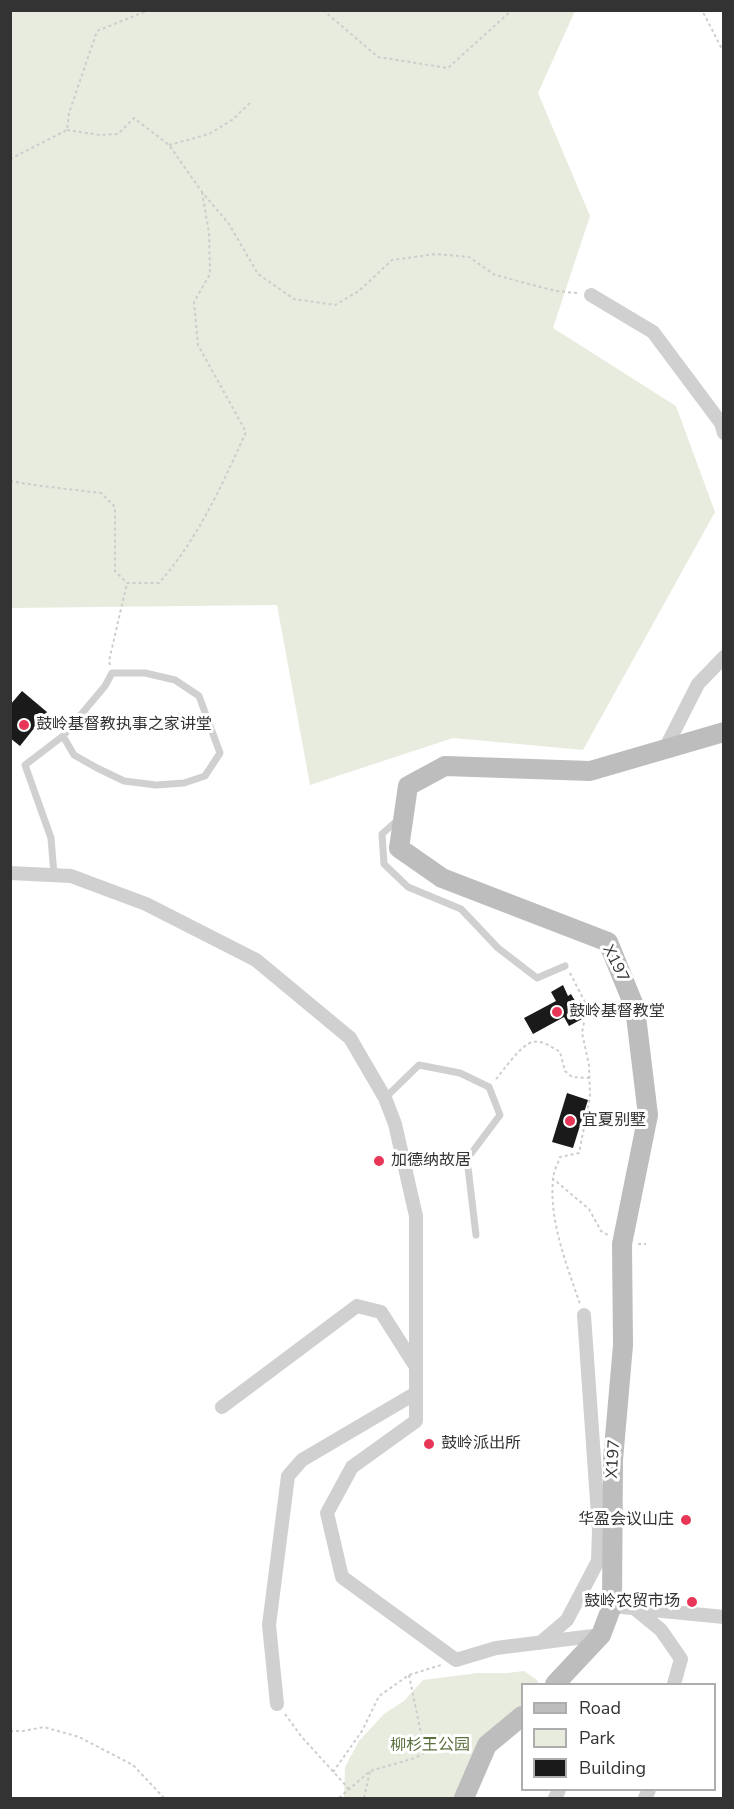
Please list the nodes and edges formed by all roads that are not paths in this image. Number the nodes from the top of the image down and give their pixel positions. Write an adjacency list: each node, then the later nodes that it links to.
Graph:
1 (591, 295): 2 (street)
2 (723, 433)
3 (723, 657): 6 (street)
4 (723, 732): 6 (street, X197 / X197)
5 (63, 736): 5 (lane); 9 (lane)
6 (665, 749): 7 (street, X197 / X197)
7 (404, 815): 10 (lane); 18 (street, X197 / X197)
8 (10, 873): 9 (street)
9 (54, 875): 11 (street)
10 (565, 966)
11 (385, 1098): 12 (lane); 14 (street)
12 (476, 1235)
13 (584, 1315): 17 (street)
14 (416, 1367): 15 (street); 16 (street)
15 (416, 1393): 23 (street); 26 (street)
16 (222, 1407)
17 (599, 1530): 18 (street); 23 (street)
18 (613, 1565): 19 (street, X197 / X197)
19 (612, 1606): 20 (street); 22 (street, X197 / X197)
20 (634, 1608): 21 (street); 25 (street)
21 (723, 1617)
22 (601, 1635): 23 (street); 24 (street, X197 / X197)
23 (540, 1643)
24 (556, 1683)
25 (674, 1683)
26 (276, 1704)
27 (521, 1717): 28 (street)
28 (464, 1798)

